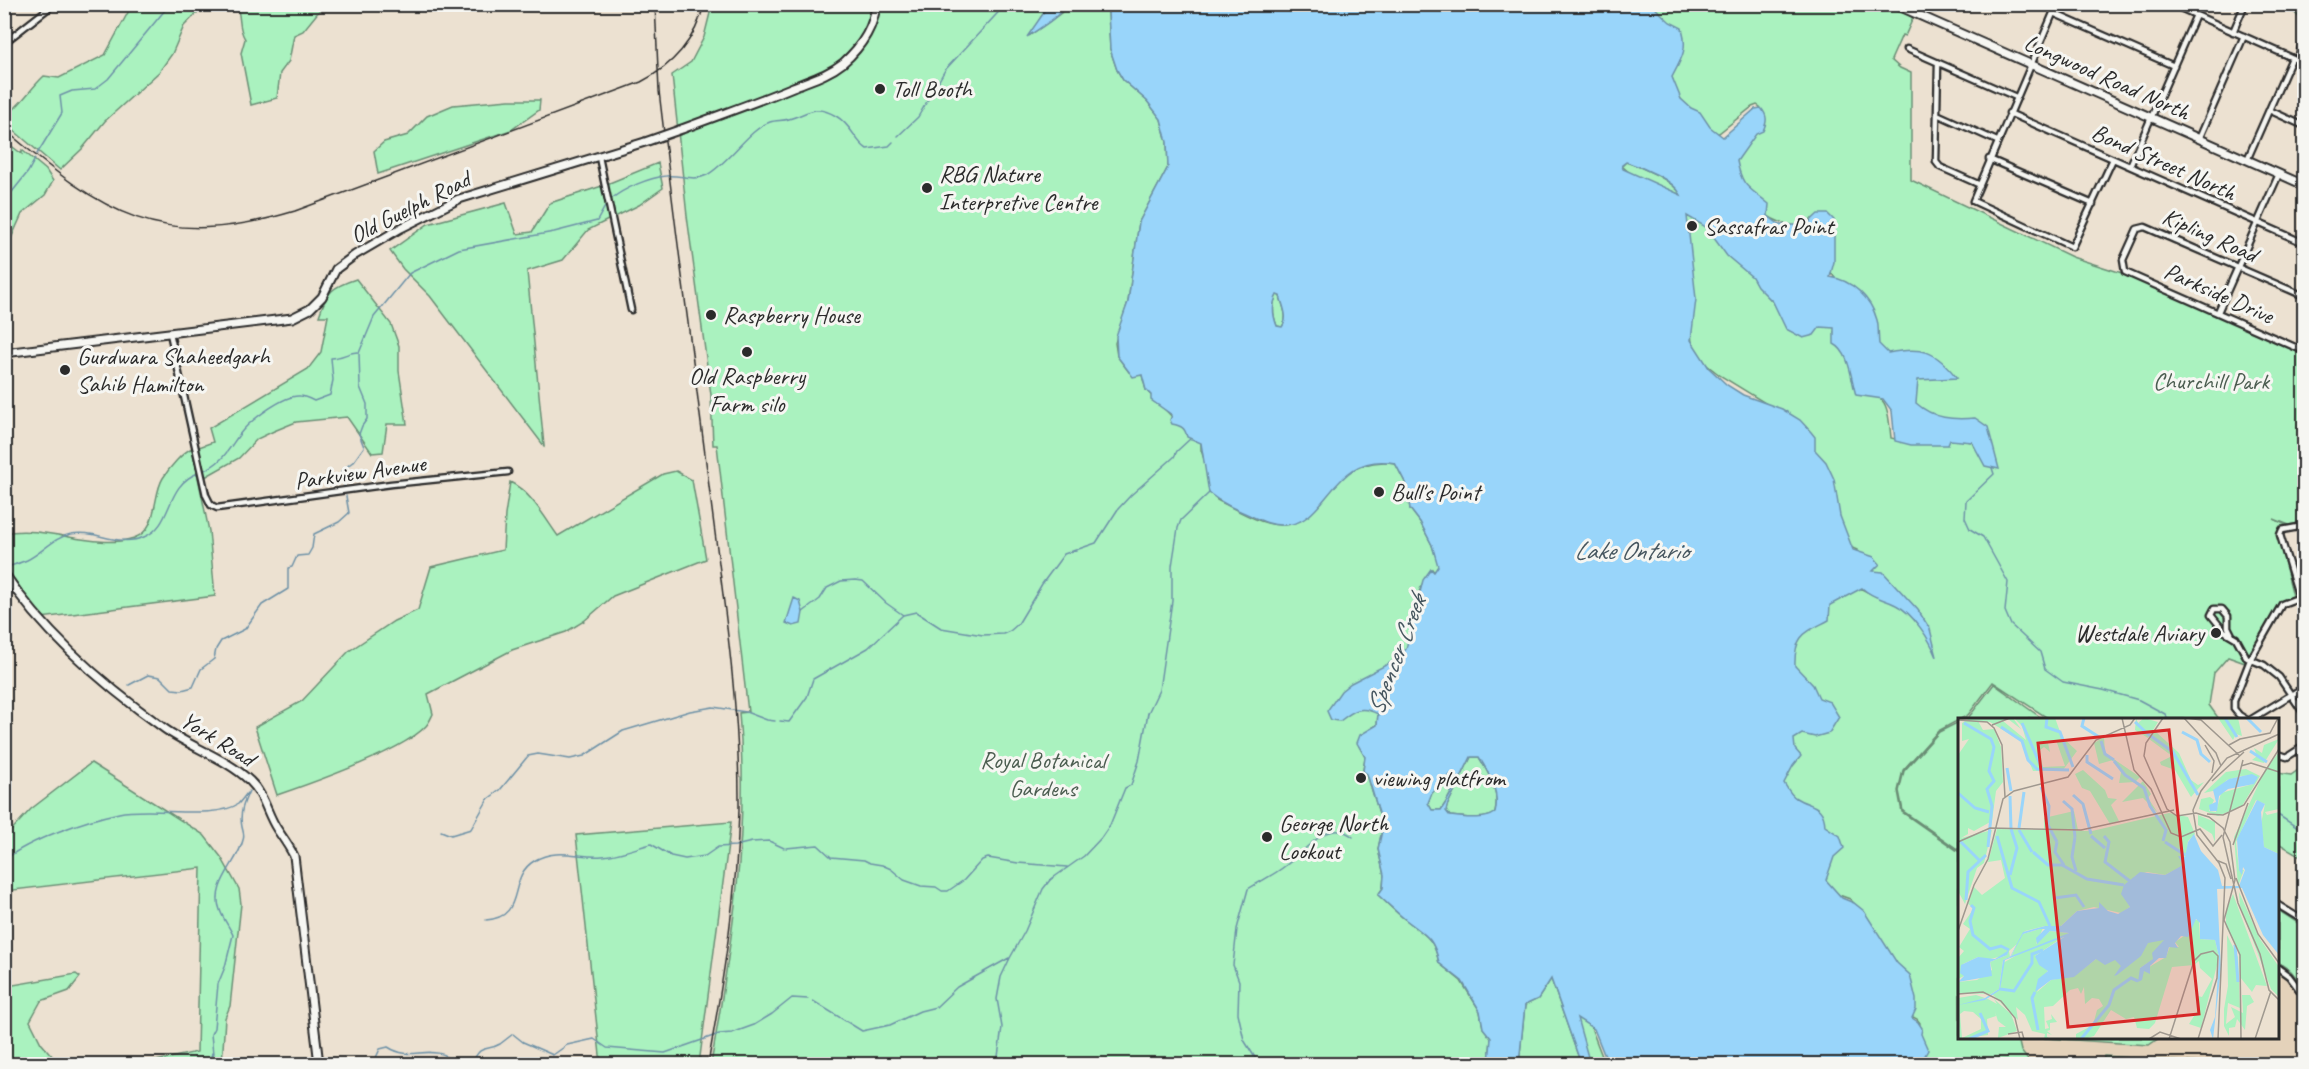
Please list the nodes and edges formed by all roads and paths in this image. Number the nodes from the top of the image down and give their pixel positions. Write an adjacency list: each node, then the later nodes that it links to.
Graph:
1 (41, 4): 8 (street)
2 (54, 4): 8 (street)
3 (876, 4): 30 (street, Old Guelph Road, bridge)
4 (1893, 4): 20 (street, Longwood Road North)
5 (2057, 4): 9 (street)
6 (2171, 4): 10 (street)
7 (2245, 4): 11 (street)
8 (48, 10): 13 (street)
9 (2053, 13): 20 (street); 21 (street)
10 (2196, 15): 11 (street); 21 (street)
11 (2233, 32): 12 (street)
12 (2244, 36): 16 (street); 28 (street)
13 (4, 43)
14 (2301, 47): 17 (street)
15 (1907, 49): 18 (street)
16 (2292, 58): 17 (street); 23 (street)
17 (2298, 60): 19 (street)
18 (1938, 63): 22 (street); 25 (street)
19 (2304, 63)
20 (2030, 65): 22 (street); 26 (street, Longwood Road North)
21 (2174, 66): 26 (street)
22 (2016, 97): 24 (street)
23 (2269, 110): 27 (street); 33 (street)
24 (2009, 113): 29 (street); 32 (street, Bond Street North)
25 (1937, 114): 29 (street); 36 (street)
26 (2151, 118): 28 (street, Longwood Road North); 34 (street)
27 (2304, 126)
28 (2199, 139): 33 (street, Longwood Road North)
29 (1997, 141): 31 (street)
30 (598, 157): 44 (street); 46 (street, Old Guelph Road)
31 (1989, 159): 36 (street); 38 (street)
32 (2112, 159): 34 (street, Bond Street North); 38 (street)
33 (2247, 160): 35 (street, Longwood Road North)
34 (2130, 166): 39 (street, Bond Street North)
35 (2279, 174): 37 (street, Longwood Road North); 39 (street)
36 (1978, 184): 38 (street)
37 (2304, 185)
38 (2093, 204)
39 (2258, 222): 40 (street, Bond Street North); 42 (street)
40 (2304, 243)
41 (2123, 266): 42 (street, Kipling Road); 45 (street, Parkside Drive)
42 (2238, 267): 43 (street, Kipling Road); 45 (street)
43 (2304, 296)
44 (631, 310)
45 (2218, 312): 47 (street, Parkside Drive)
46 (170, 333): 48 (street, Old Guelph Road); 49 (street, Parkview Avenue)
47 (2304, 351)
48 (4, 353)
49 (508, 472)
50 (2304, 526): 52 (street)
51 (4, 573): 67 (street, York Road)
52 (2298, 598): 53 (street); 55 (street)
53 (2304, 614)
54 (2232, 635): 54 (street); 55 (street)
55 (2250, 660): 57 (street); 59 (street)
56 (2304, 687): 57 (street)
57 (2291, 693): 58 (street); 60 (street)
58 (2304, 714)
59 (2245, 718)
60 (2252, 718)
61 (2304, 746): 62 (street)
62 (2279, 754)
63 (2279, 906): 64 (street)
64 (2304, 921)
65 (2279, 969): 66 (street)
66 (2304, 996)
67 (320, 1065)

